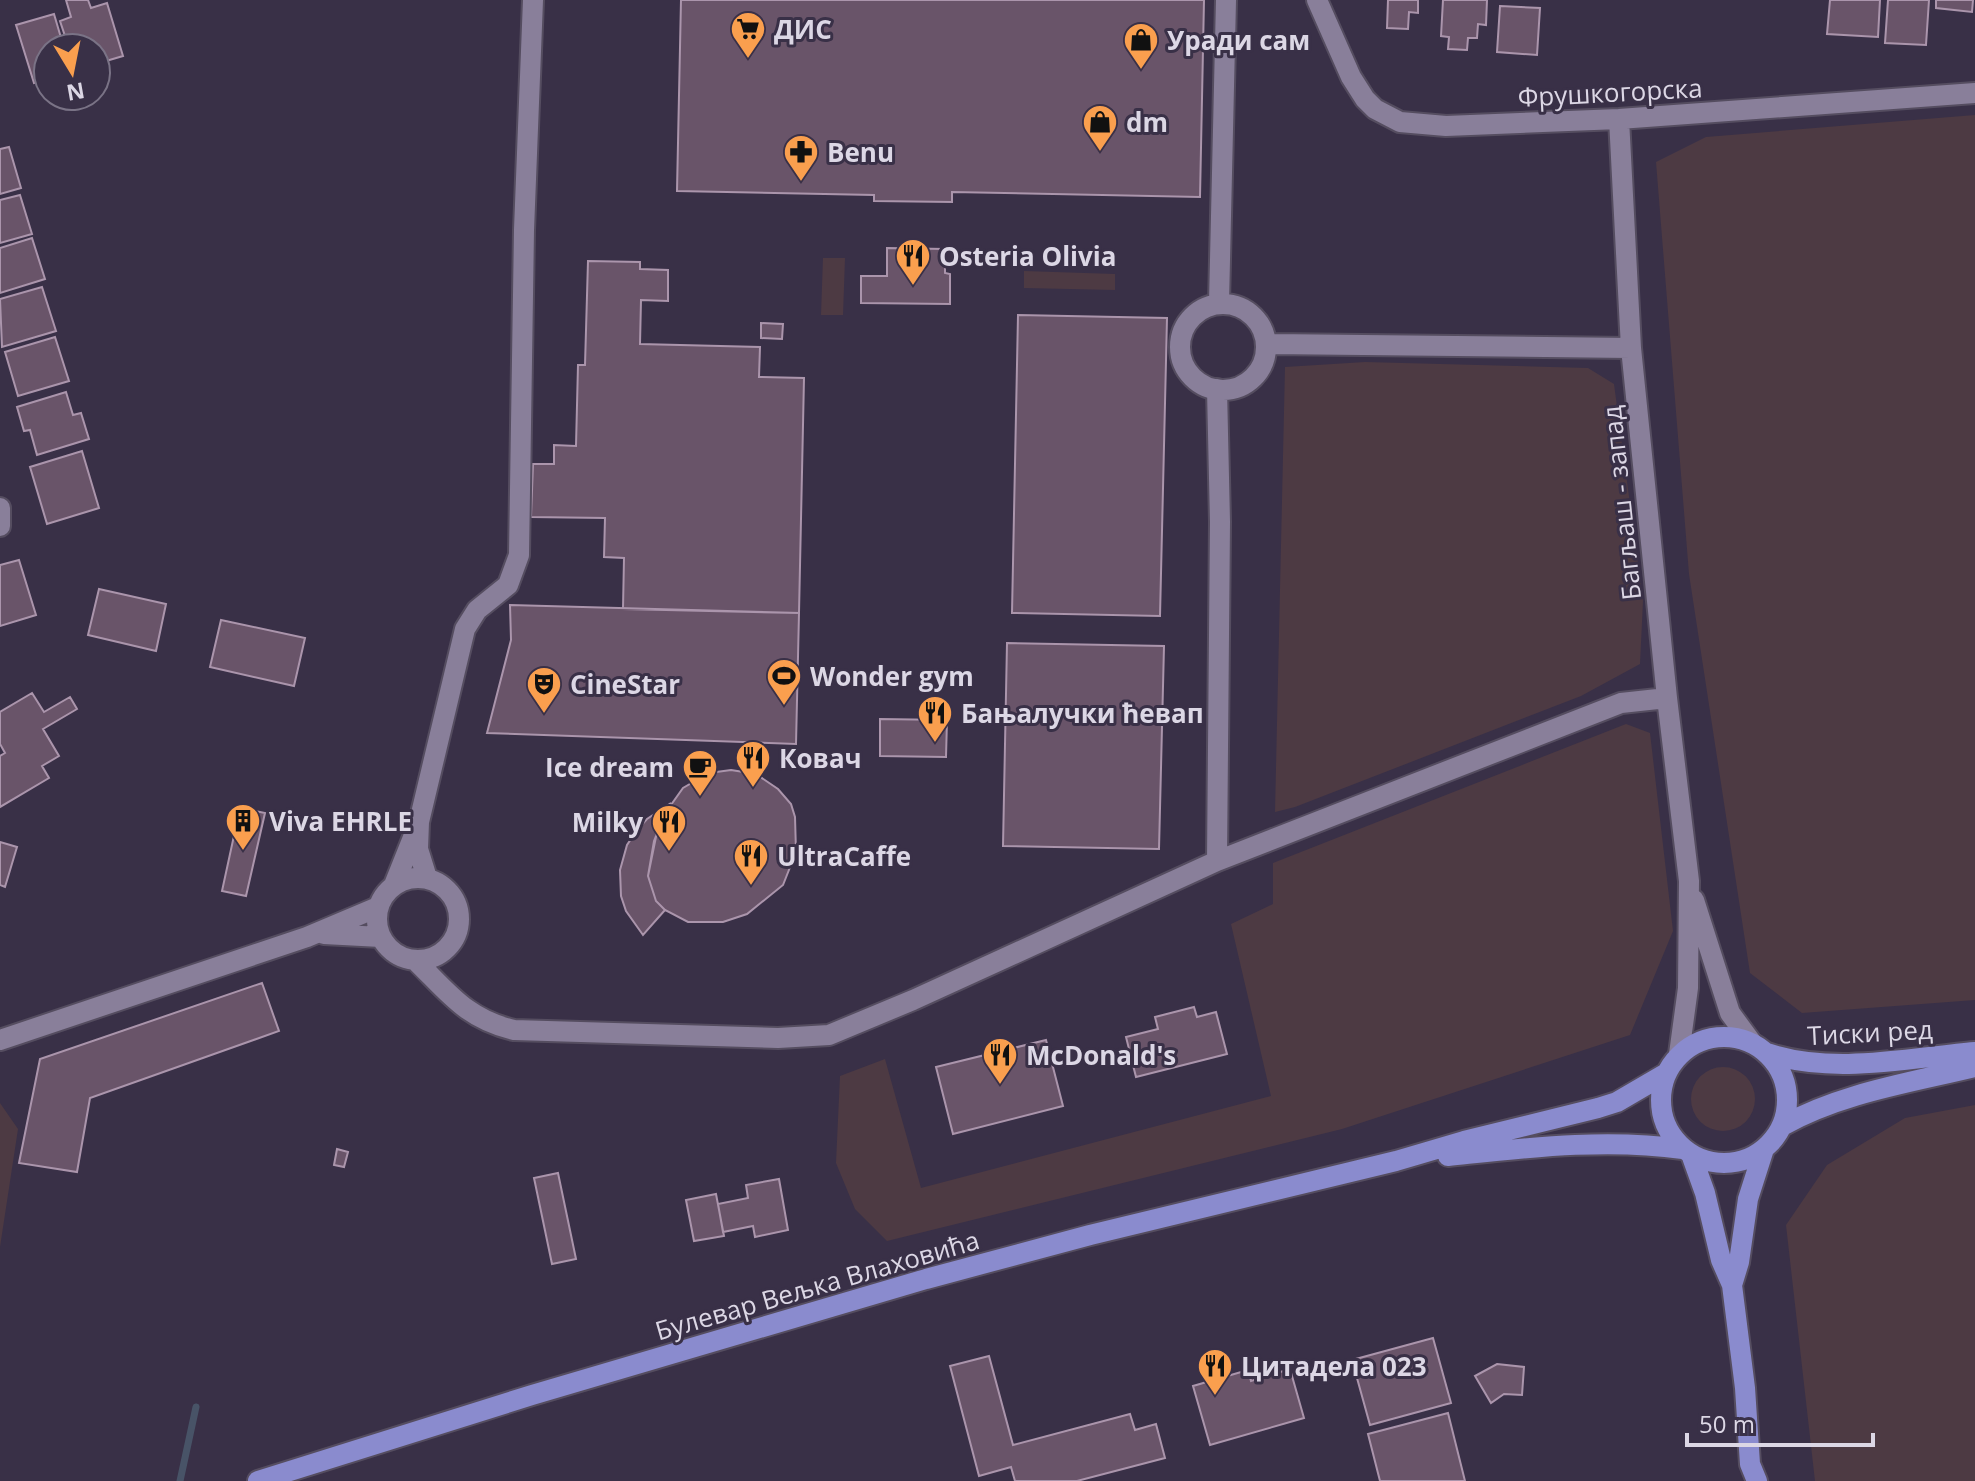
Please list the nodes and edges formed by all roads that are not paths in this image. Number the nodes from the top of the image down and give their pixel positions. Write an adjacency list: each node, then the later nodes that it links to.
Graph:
1 (533, 0): 13 (street)
2 (1226, 0): 6 (street)
3 (1317, 0): 5 (street, Фрушкогорска)
4 (1975, 93): 5 (street, Фрушкогорска)
5 (1619, 119): 8 (street, Багљаш - запад)
6 (1219, 303): 7 (street); 9 (street)
7 (1266, 344): 8 (street); 9 (street)
8 (1631, 348): 12 (street, Багљаш - запад)
9 (1217, 389): 14 (street)
10 (0, 508): 11 (street)
11 (0, 526)
12 (1667, 698): 14 (street); 16 (street, Багљаш - запад)
13 (419, 822): 15 (street); 17 (street)
14 (1217, 861): 23 (street)
15 (427, 878): 17 (street); 21 (street)
16 (1689, 881): 25 (street, Багљаш - запад); 27 (street, Багљаш - запад)
17 (394, 885): 18 (street)
18 (378, 907): 19 (street); 20 (street)
19 (316, 934): 20 (street); 24 (street)
20 (381, 937): 22 (street)
21 (441, 953): 22 (street); 23 (street)
22 (415, 960): 23 (street)
23 (453, 998)
24 (0, 1040)
25 (1760, 1048): 26 (main road, Тиски ред); 27 (main road); 30 (main road)
26 (1975, 1052)
27 (1679, 1054): 29 (main road)
28 (1975, 1067): 30 (main road, Тиски ред)
29 (1665, 1074): 32 (main road); 33 (main road, Булевар Вељка Влаховића)
30 (1782, 1126): 31 (main road)
31 (1764, 1149): 32 (main road); 34 (main road)
32 (1687, 1152): 33 (main road, Булевар Вељка Влаховића); 34 (main road)
33 (1396, 1161): 36 (main road, Булевар Вељка Влаховића)
34 (1732, 1285): 35 (main road)
35 (1750, 1475)
36 (258, 1481)

